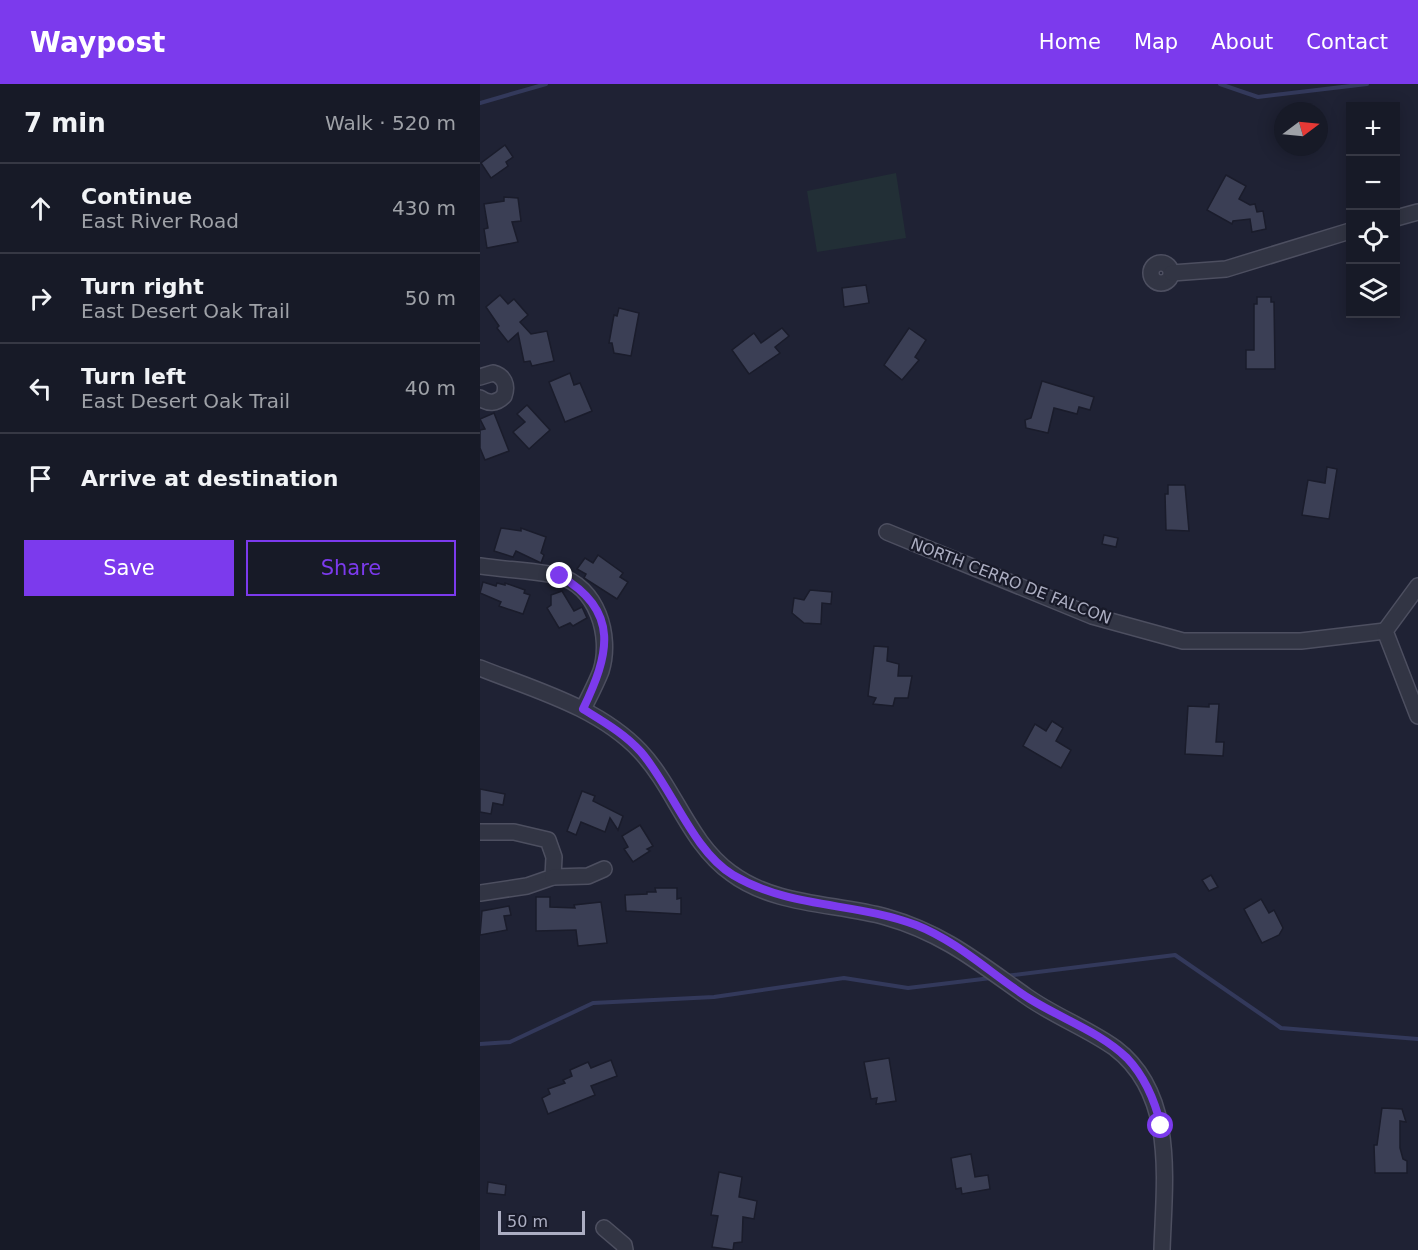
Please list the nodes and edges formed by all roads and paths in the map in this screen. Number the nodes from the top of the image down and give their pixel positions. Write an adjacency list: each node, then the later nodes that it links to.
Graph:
1 (1418, 212): 2 (street)
2 (1400, 217)
3 (1346, 232): 4 (street)
4 (1172, 273)
5 (480, 377): 6 (street)
6 (480, 398)
7 (887, 532): 10 (street, NORTH CERRO DE FALCON)
8 (480, 566): 12 (street)
9 (1418, 586): 10 (street)
10 (1385, 631): 13 (street)
11 (480, 668): 12 (street)
12 (583, 709): 20 (street)
13 (1418, 716)
14 (480, 832): 16 (street)
15 (604, 869): 16 (street)
16 (553, 877): 17 (street)
17 (480, 893)
18 (604, 1228): 19 (street)
19 (625, 1250)
20 (1162, 1250)

